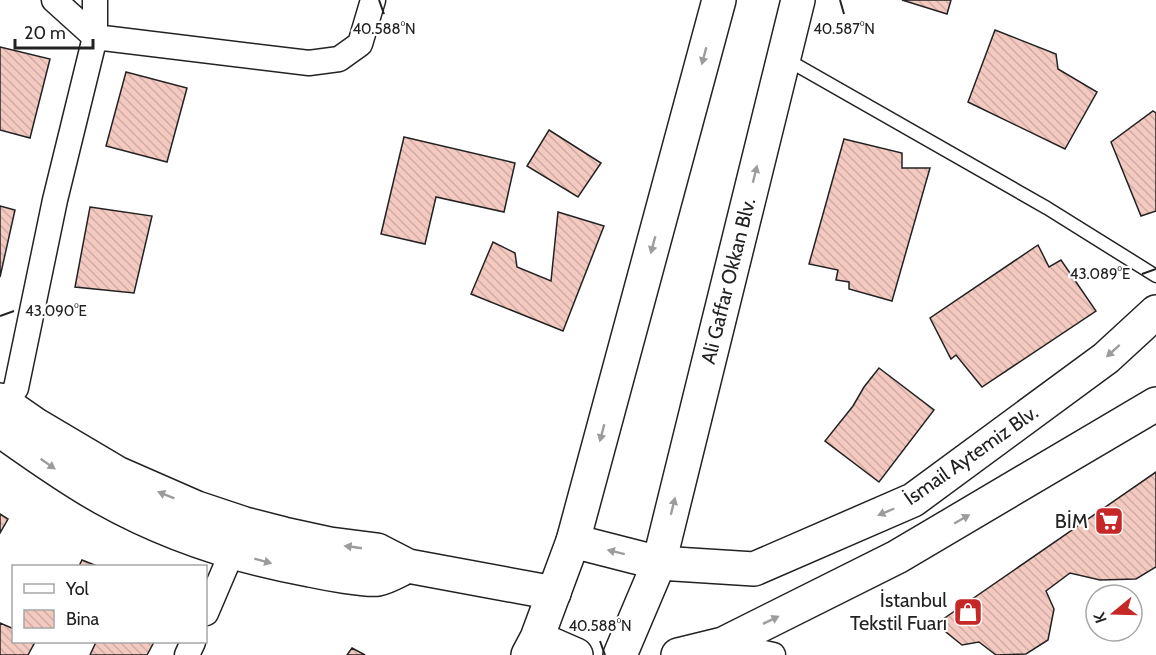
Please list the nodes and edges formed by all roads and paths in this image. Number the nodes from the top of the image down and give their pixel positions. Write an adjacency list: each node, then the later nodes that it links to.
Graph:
1 (54, 0): 6 (street)
2 (95, 0): 6 (street)
3 (373, 0): 6 (street)
4 (719, 0): 13 (main road, one-way to 13)
5 (798, 0): 7 (main road, Ali Gaffar Okkan Blv.)
6 (95, 37): 11 (street)
7 (784, 57): 8 (lane); 14 (main road, Ali Gaffar Okkan Blv., one-way to 7)
8 (1156, 276)
9 (1156, 312): 14 (main road, İsmail Aytemiz Blv., one-way to 14)
10 (1155, 407): 17 (main road, one-way to 10)
11 (1, 411): 12 (main road)
12 (238, 538): 15 (main road); 16 (street)
13 (573, 541): 14 (main road, İsmail Aytemiz Blv., one-way to 13); 15 (main road)
14 (659, 563): 20 (main road, Ali Gaffar Okkan Blv.)
15 (554, 593): 18 (main road)
16 (207, 611)
17 (723, 644): 21 (main road); 22 (street)
18 (533, 647): 19 (main road)
19 (576, 655)
20 (621, 655)
21 (678, 655)
22 (773, 655)

